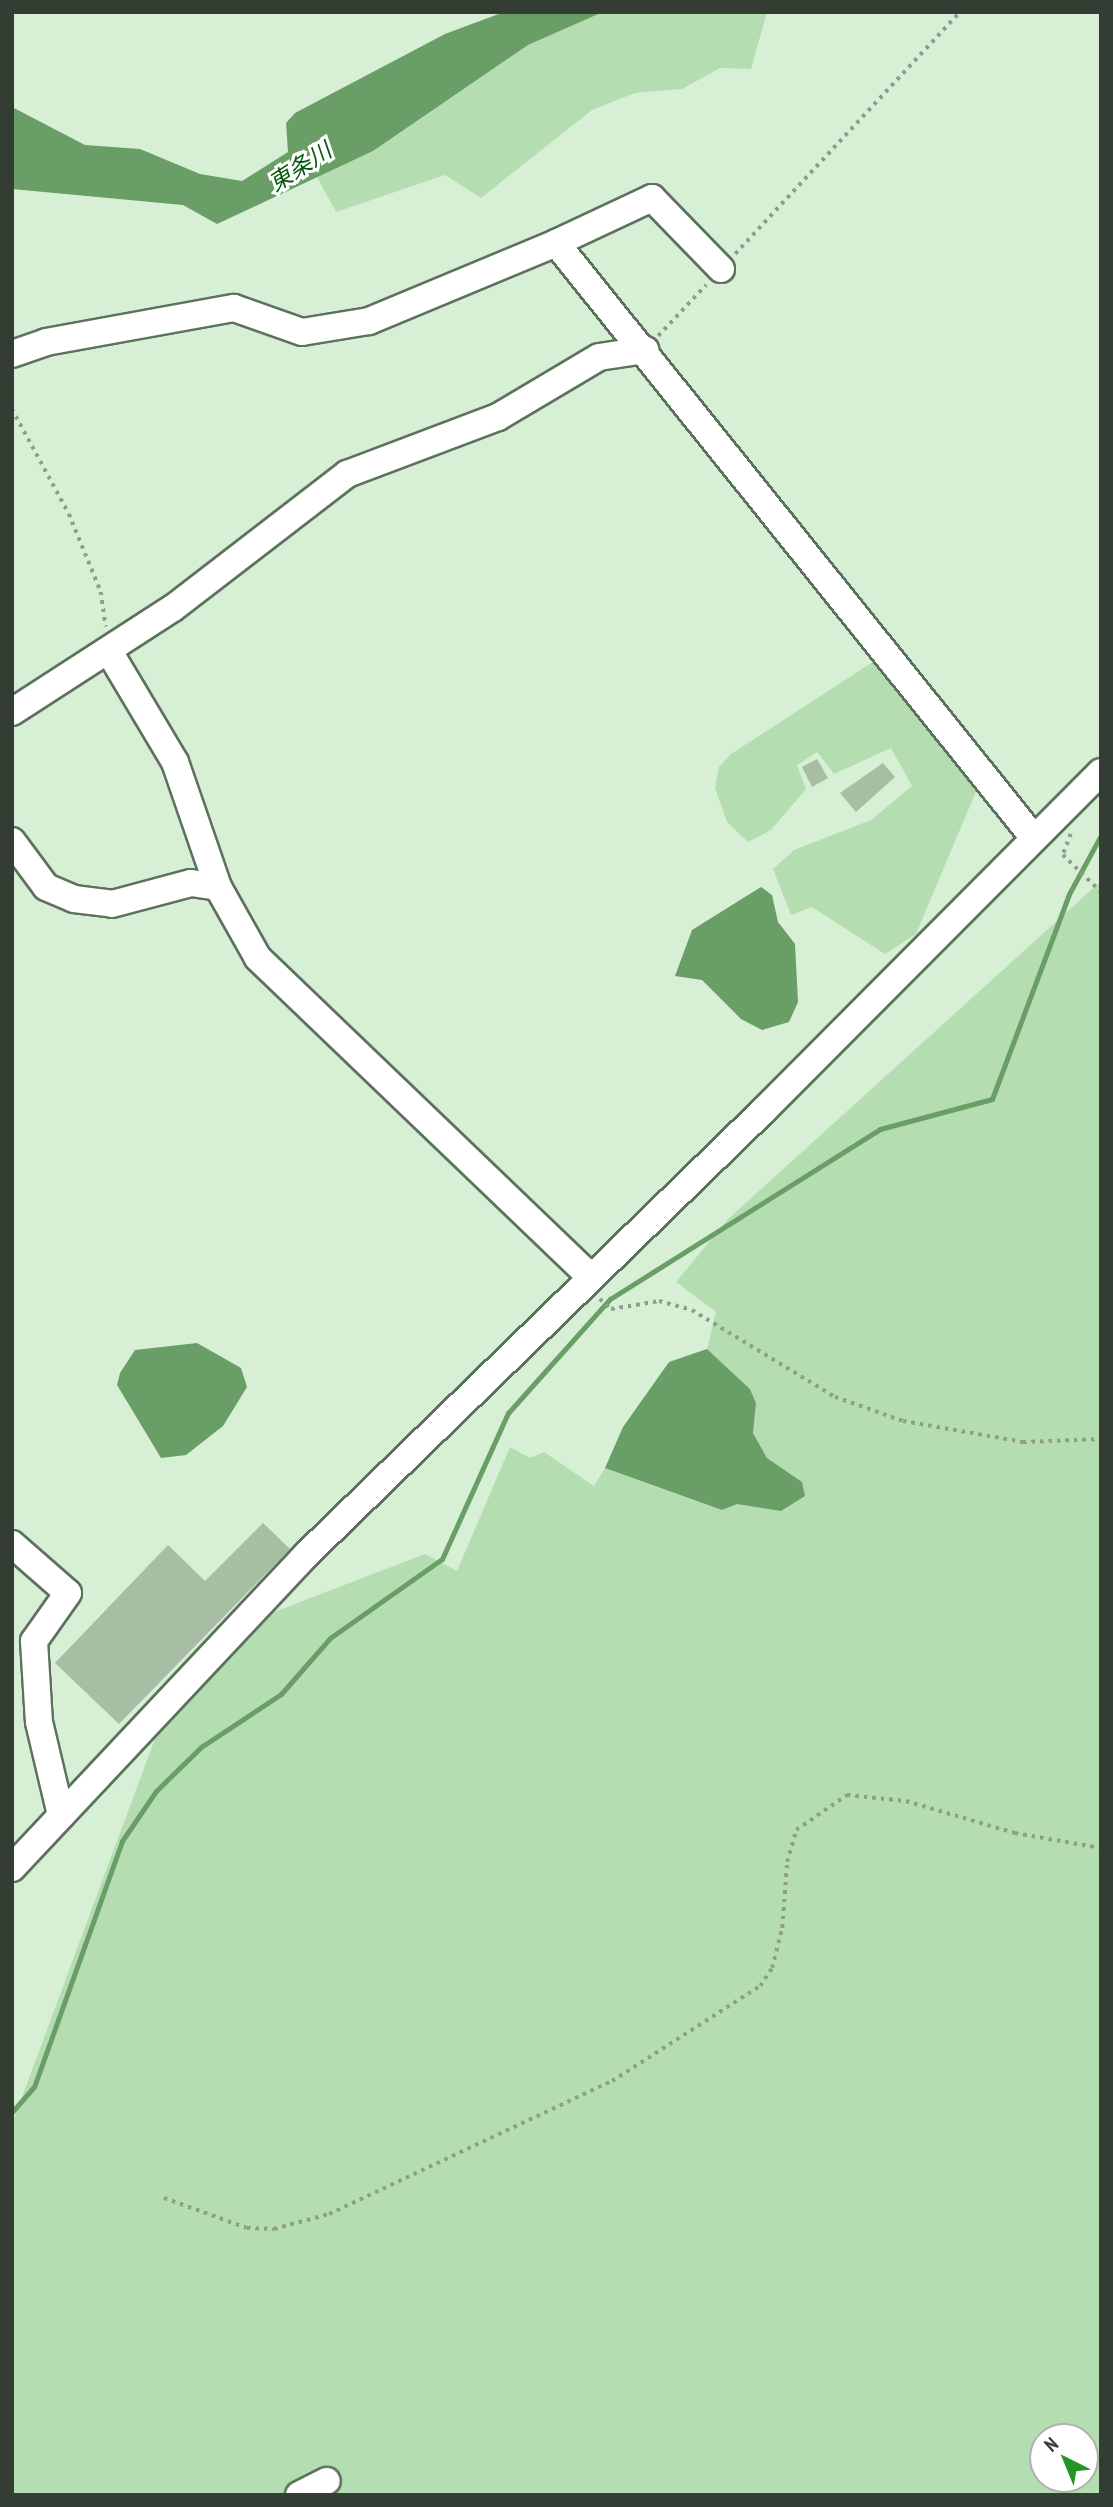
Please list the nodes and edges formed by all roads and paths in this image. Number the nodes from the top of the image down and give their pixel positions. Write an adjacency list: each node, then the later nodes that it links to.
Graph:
1 (960, 12): 3 (path)
2 (556, 243): 3 (street); 4 (street); 5 (street)
3 (720, 269): 4 (path)
4 (645, 350): 7 (street); 10 (street)
5 (12, 354)
6 (12, 409): 7 (path)
7 (110, 653): 8 (street); 13 (street)
8 (12, 712)
9 (1101, 772): 10 (street)
10 (1033, 837): 15 (street)
11 (12, 841): 13 (street)
12 (1072, 870): 14 (path)
13 (218, 887): 15 (street)
14 (1101, 892)
15 (594, 1286): 16 (path); 18 (street)
16 (1101, 1438)
17 (12, 1544): 18 (street)
18 (61, 1815): 20 (street)
19 (1101, 1848): 21 (path)
20 (12, 1868)
21 (164, 2198)
22 (327, 2481): 23 (street)
23 (299, 2495)

